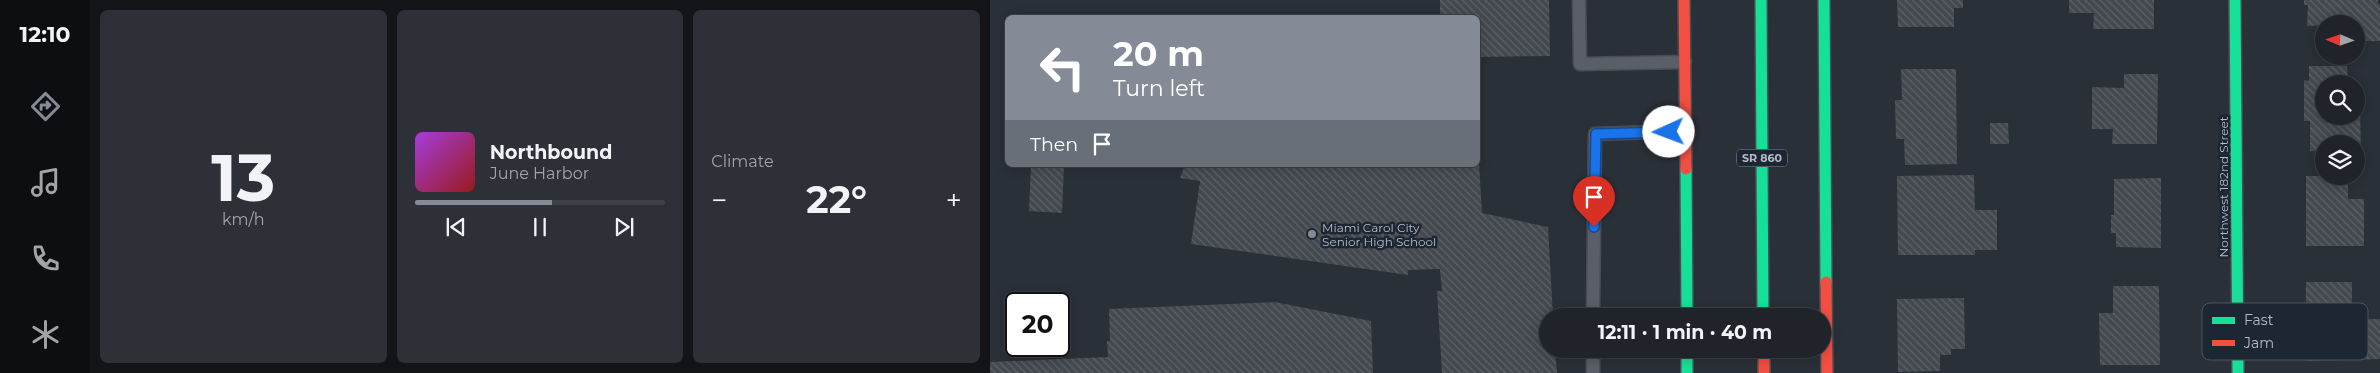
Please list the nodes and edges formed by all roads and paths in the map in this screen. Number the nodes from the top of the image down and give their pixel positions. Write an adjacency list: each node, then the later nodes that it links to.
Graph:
1 (1579, 0): 6 (lane)
2 (1684, 0): 6 (street)
3 (1761, 0): 11 (street, SR 860)
4 (1824, 0): 19 (street)
5 (2235, 0): 8 (street, Northwest 182nd Street)
6 (1685, 62): 7 (street)
7 (1686, 131): 9 (lane); 10 (street)
8 (2237, 303)
9 (1593, 308)
10 (1687, 308)
11 (1763, 308)
12 (1593, 358): 16 (lane)
13 (1687, 358): 17 (street)
14 (1764, 358): 18 (street)
15 (2238, 360): 20 (street, Northwest 182nd Street)
16 (1593, 373)
17 (1687, 373)
18 (1764, 373)
19 (1827, 373)
20 (2238, 373)

